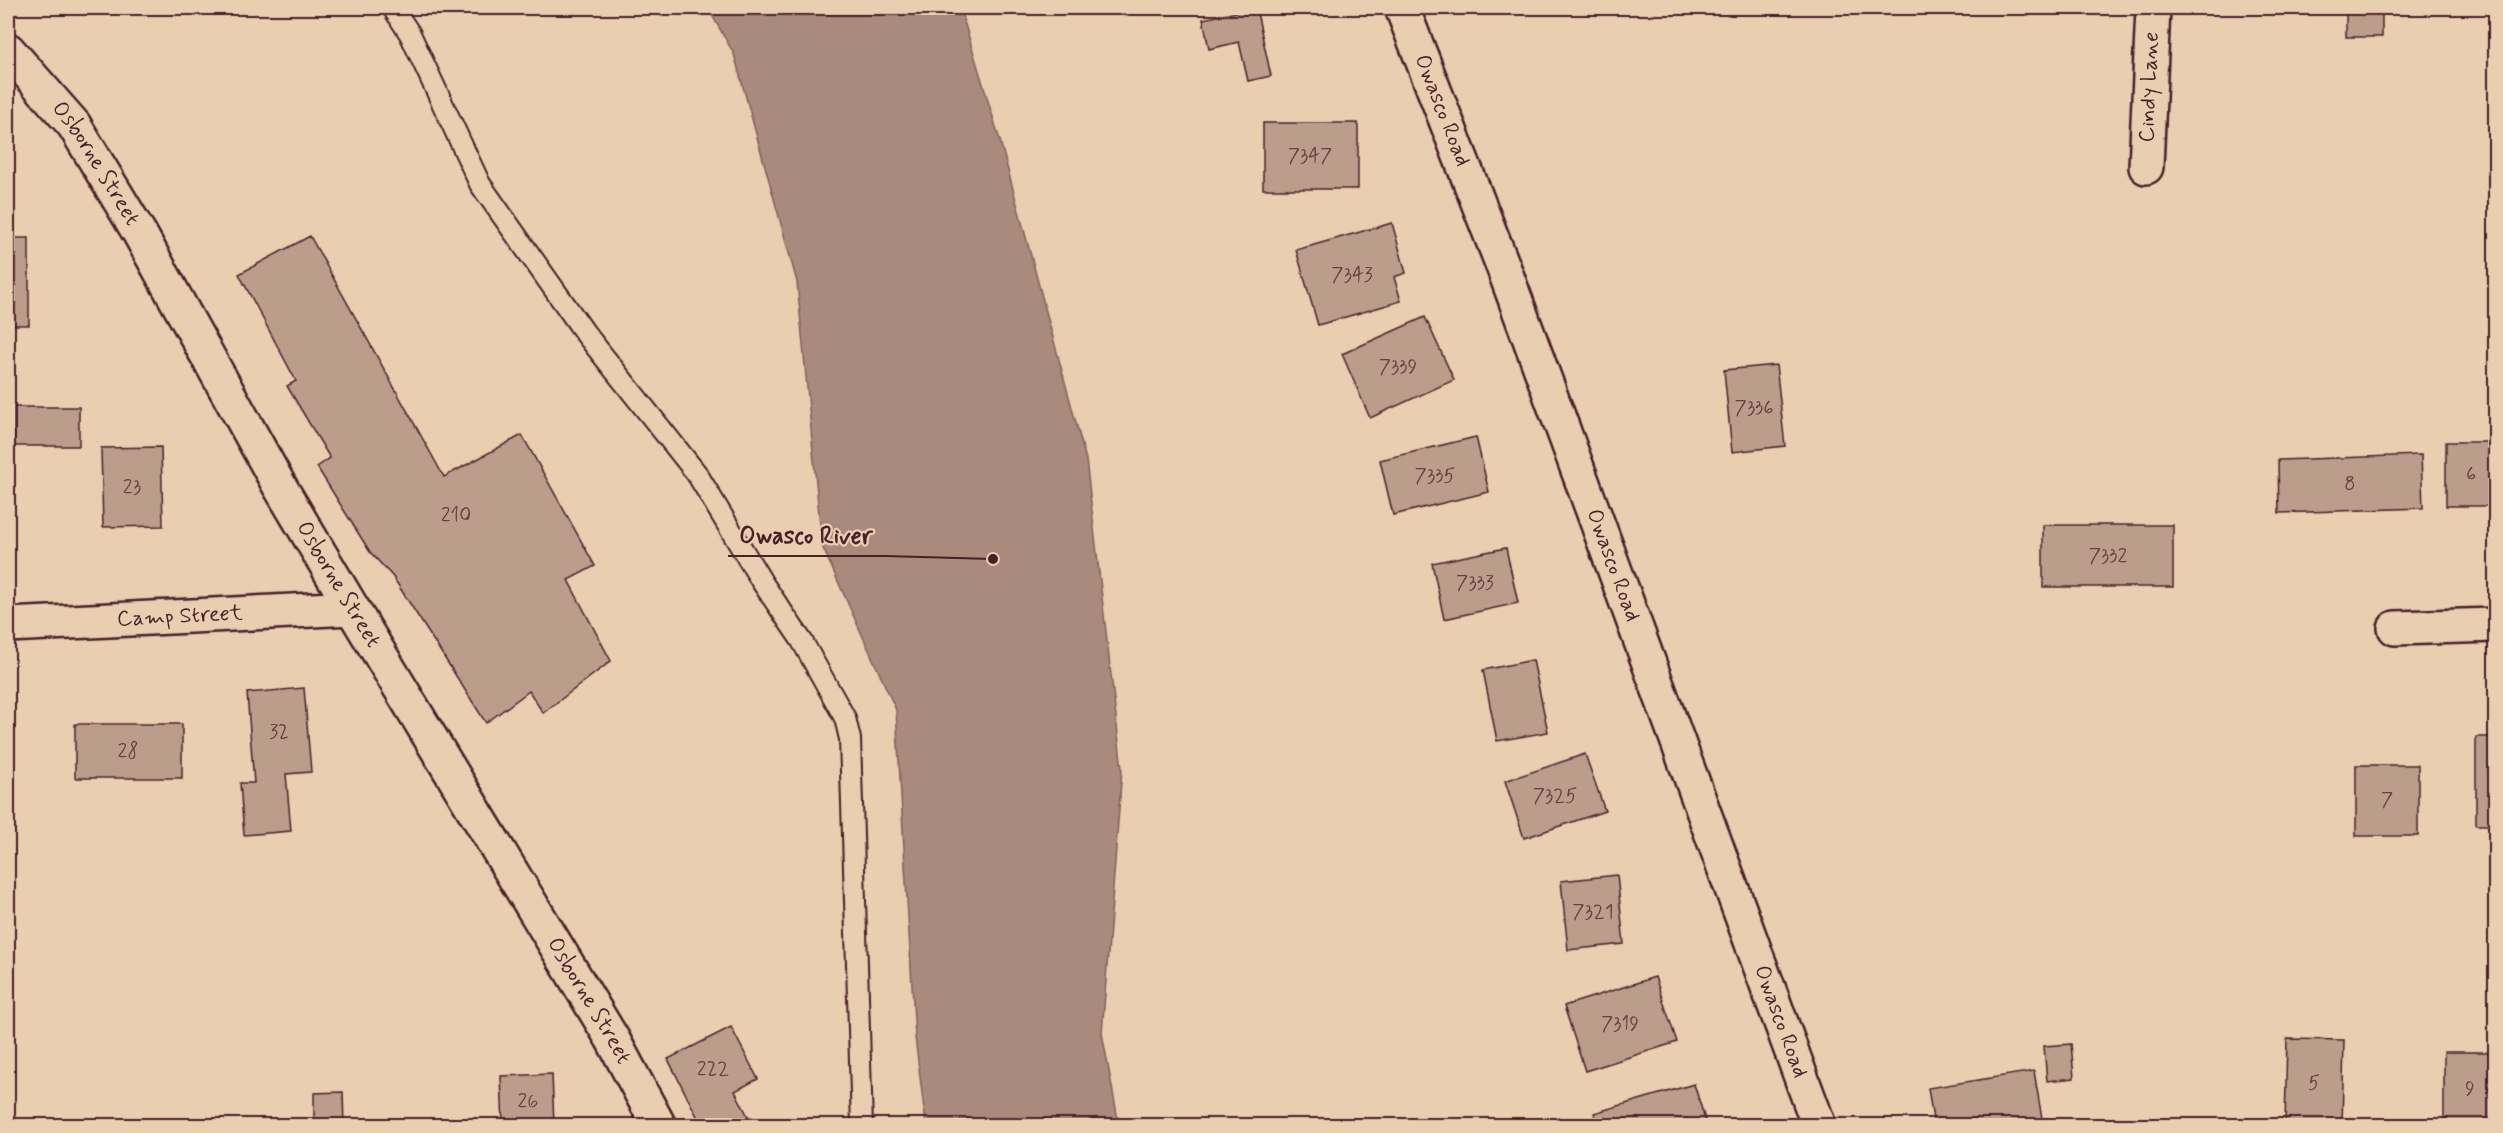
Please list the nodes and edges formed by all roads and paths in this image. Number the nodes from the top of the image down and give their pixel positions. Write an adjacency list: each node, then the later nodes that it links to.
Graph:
1 (393, 8): 11 (lane)
2 (1402, 8): 12 (street, Owasco Road)
3 (2152, 8): 5 (street, Cindy Lane)
4 (8, 50): 6 (street, Osborne Street)
5 (2146, 167)
6 (352, 608): 7 (street, Camp Street); 10 (street, Osborne Street)
7 (8, 625)
8 (2496, 625): 9 (street)
9 (2395, 628)
10 (659, 1125)
11 (862, 1125)
12 (1819, 1125)

